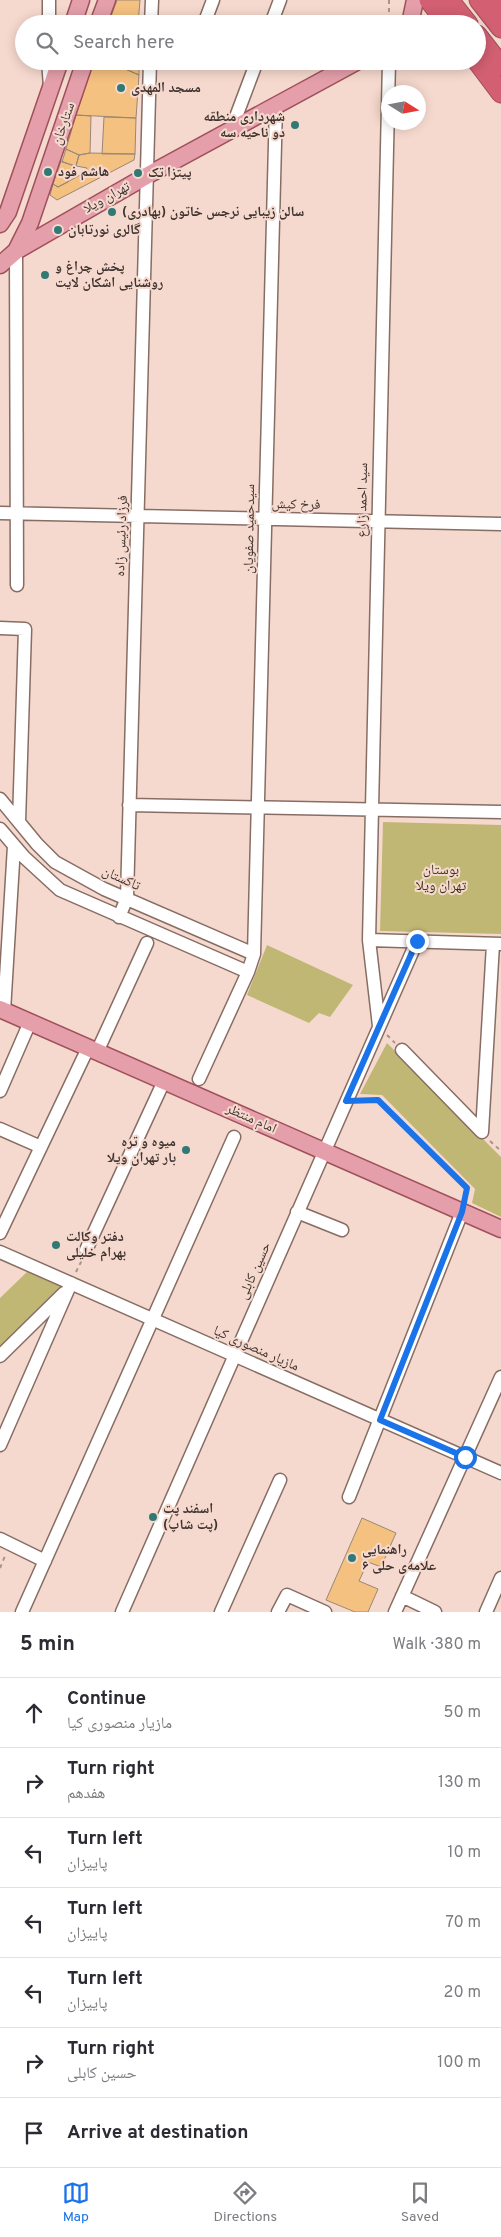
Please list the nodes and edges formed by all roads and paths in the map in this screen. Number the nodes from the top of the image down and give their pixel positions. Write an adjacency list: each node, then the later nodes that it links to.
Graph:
1 (50, 0): 14 (street)
2 (81, 0): 15 (main road)
3 (106, 0): 16 (main road)
4 (152, 0): 17 (street)
5 (213, 0): 18 (street)
6 (280, 0): 19 (street)
7 (389, 0): 20 (path)
8 (415, 0): 21 (main road)
9 (429, 0): 22 (highway)
10 (450, 0): 23 (highway)
11 (479, 0): 24 (highway)
12 (497, 0): 13 (highway)
13 (501, 6)
14 (49, 15)
15 (76, 15)
16 (101, 15)
17 (151, 15)
18 (207, 15)
19 (274, 15)
20 (389, 15)
21 (412, 15)
22 (440, 15)
23 (461, 15)
24 (501, 28)
25 (486, 47): 26 (highway)
26 (501, 66)
27 (49, 70): 35 (street)
28 (57, 70): 35 (main road, ستارخان)
29 (83, 70): 41 (main road, ستارخان)
30 (150, 70): 39 (street, فرزاد رئیس زاده)
31 (254, 70): 38 (street)
32 (342, 70): 37 (main road, تهران ویلا)
33 (389, 70): 47 (street, سید احمد زارع)
34 (484, 70): 36 (highway)
35 (50, 88): 40 (main road, ستارخان)
36 (501, 93)
37 (276, 106): 38 (main road, تهران ویلا); 46 (street, سیدحمید صفویان)
38 (231, 130): 39 (main road, تهران ویلا)
39 (148, 175): 41 (main road, تهران ویلا); 45 (street, فرزاد رئیس زاده)
40 (0, 224)
41 (16, 251): 42 (main road, ستارخان); 44 (street)
42 (0, 265)
43 (0, 513): 44 (street, فرخ کیش)
44 (16, 513): 45 (street, فرخ کیش); 49 (street)
45 (138, 516): 46 (street, فرخ کیش); 52 (street, فرزاد رئیس زاده)
46 (266, 519): 47 (street, فرخ کیش); 53 (street, سیدحمید صفویان)
47 (378, 522): 48 (street, فرخ کیش); 54 (street, سید احمد زارع)
48 (501, 524)
49 (17, 585)
50 (0, 628): 56 (street)
51 (0, 799): 56 (street, تاکستان)
52 (129, 805): 53 (street); 59 (street, فرزاد رئیس زاده)
53 (258, 807): 54 (street); 65 (street, سیدحمید صفویان)
54 (371, 810): 55 (street); 61 (street, سید احمد زارع)
55 (501, 812)
56 (19, 822): 59 (street, تاکستان)
57 (0, 828): 58 (street)
58 (14, 846): 60 (street); 67 (street)
59 (127, 898): 60 (street); 65 (street, تاکستان)
60 (119, 917): 66 (street)
61 (369, 940): 62 (street); 69 (street, سید احمد زارع)
62 (417, 941): 64 (street); 69 (street, حسین کابلی)
63 (147, 943): 70 (street)
64 (497, 944): 77 (street)
65 (254, 954): 66 (street, سیدحمید صفویان)
66 (248, 972): 72 (street, سیدحمید صفویان)
67 (2, 1010): 68 (main road, امام منتظر)
68 (30, 1022): 70 (main road, امام منتظر); 74 (street)
69 (379, 1026): 71 (path); 75 (street, حسین کابلی)
70 (92, 1050): 73 (main road, امام منتظر); 79 (street)
71 (402, 1050): 77 (street)
72 (199, 1079)
73 (164, 1081): 81 (main road, امام منتظر); 87 (street)
74 (0, 1091)
75 (346, 1101): 81 (street, حسین کابلی); 83 (path)
76 (0, 1129): 79 (street)
77 (482, 1132): 80 (path)
78 (234, 1137): 90 (street)
79 (41, 1147): 86 (street)
80 (501, 1151)
81 (324, 1152): 82 (street, حسین کابلی); 83 (main road, امام منتظر)
82 (297, 1212): 85 (street); 92 (street, حسین کابلی)
83 (462, 1212): 84 (main road, امام منتظر); 94 (street)
84 (501, 1229)
85 (342, 1230)
86 (0, 1233)
87 (86, 1250): 89 (path)
88 (0, 1252): 89 (street, مازیار منصوری کیا)
89 (70, 1286): 90 (street, مازیار منصوری کیا); 91 (street); 95 (street)
90 (153, 1319): 92 (street, مازیار منصوری کیا); 101 (street)
91 (0, 1356)
92 (234, 1356): 94 (street, مازیار منصوری کیا); 105 (street, حسین کابلی)
93 (501, 1377): 96 (street)
94 (380, 1420): 96 (street, مازیار منصوری کیا); 99 (street)
95 (0, 1445)
96 (465, 1457): 97 (street, مازیار منصوری کیا); 103 (street)
97 (501, 1473)
98 (280, 1480): 106 (street)
99 (350, 1497)
100 (0, 1539): 101 (street)
101 (45, 1560): 104 (street)
102 (501, 1578): 111 (street)
103 (402, 1596): 109 (street); 110 (street)
104 (27, 1610)
105 (122, 1612)
106 (221, 1612)
107 (278, 1612): 108 (street)
108 (325, 1612)
109 (395, 1612)
110 (435, 1612)
111 (486, 1612)

